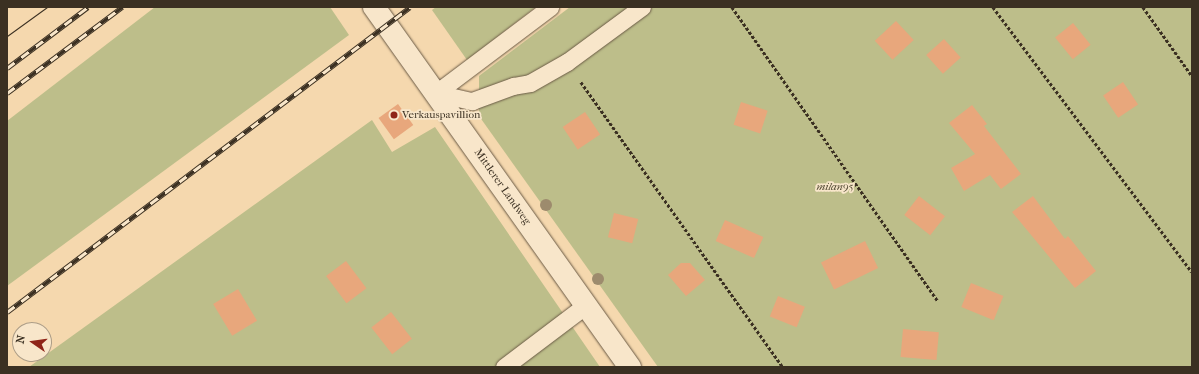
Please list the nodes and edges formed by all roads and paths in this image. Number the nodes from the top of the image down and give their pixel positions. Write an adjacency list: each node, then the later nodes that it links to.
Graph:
1 (374, 7): 9 (street, Mittlerer Landweg)
2 (550, 7): 9 (lane)
3 (642, 7): 7 (lane)
4 (732, 7): 11 (path)
5 (993, 7): 10 (path)
6 (1143, 7): 8 (path)
7 (567, 62): 9 (lane); 15 (path)
8 (1192, 76)
9 (436, 93): 12 (street, Mittlerer Landweg)
10 (1192, 272)
11 (938, 301)
12 (586, 305): 13 (lane); 14 (street, Mittlerer Landweg)
13 (504, 367)
14 (630, 367)
15 (783, 367)

